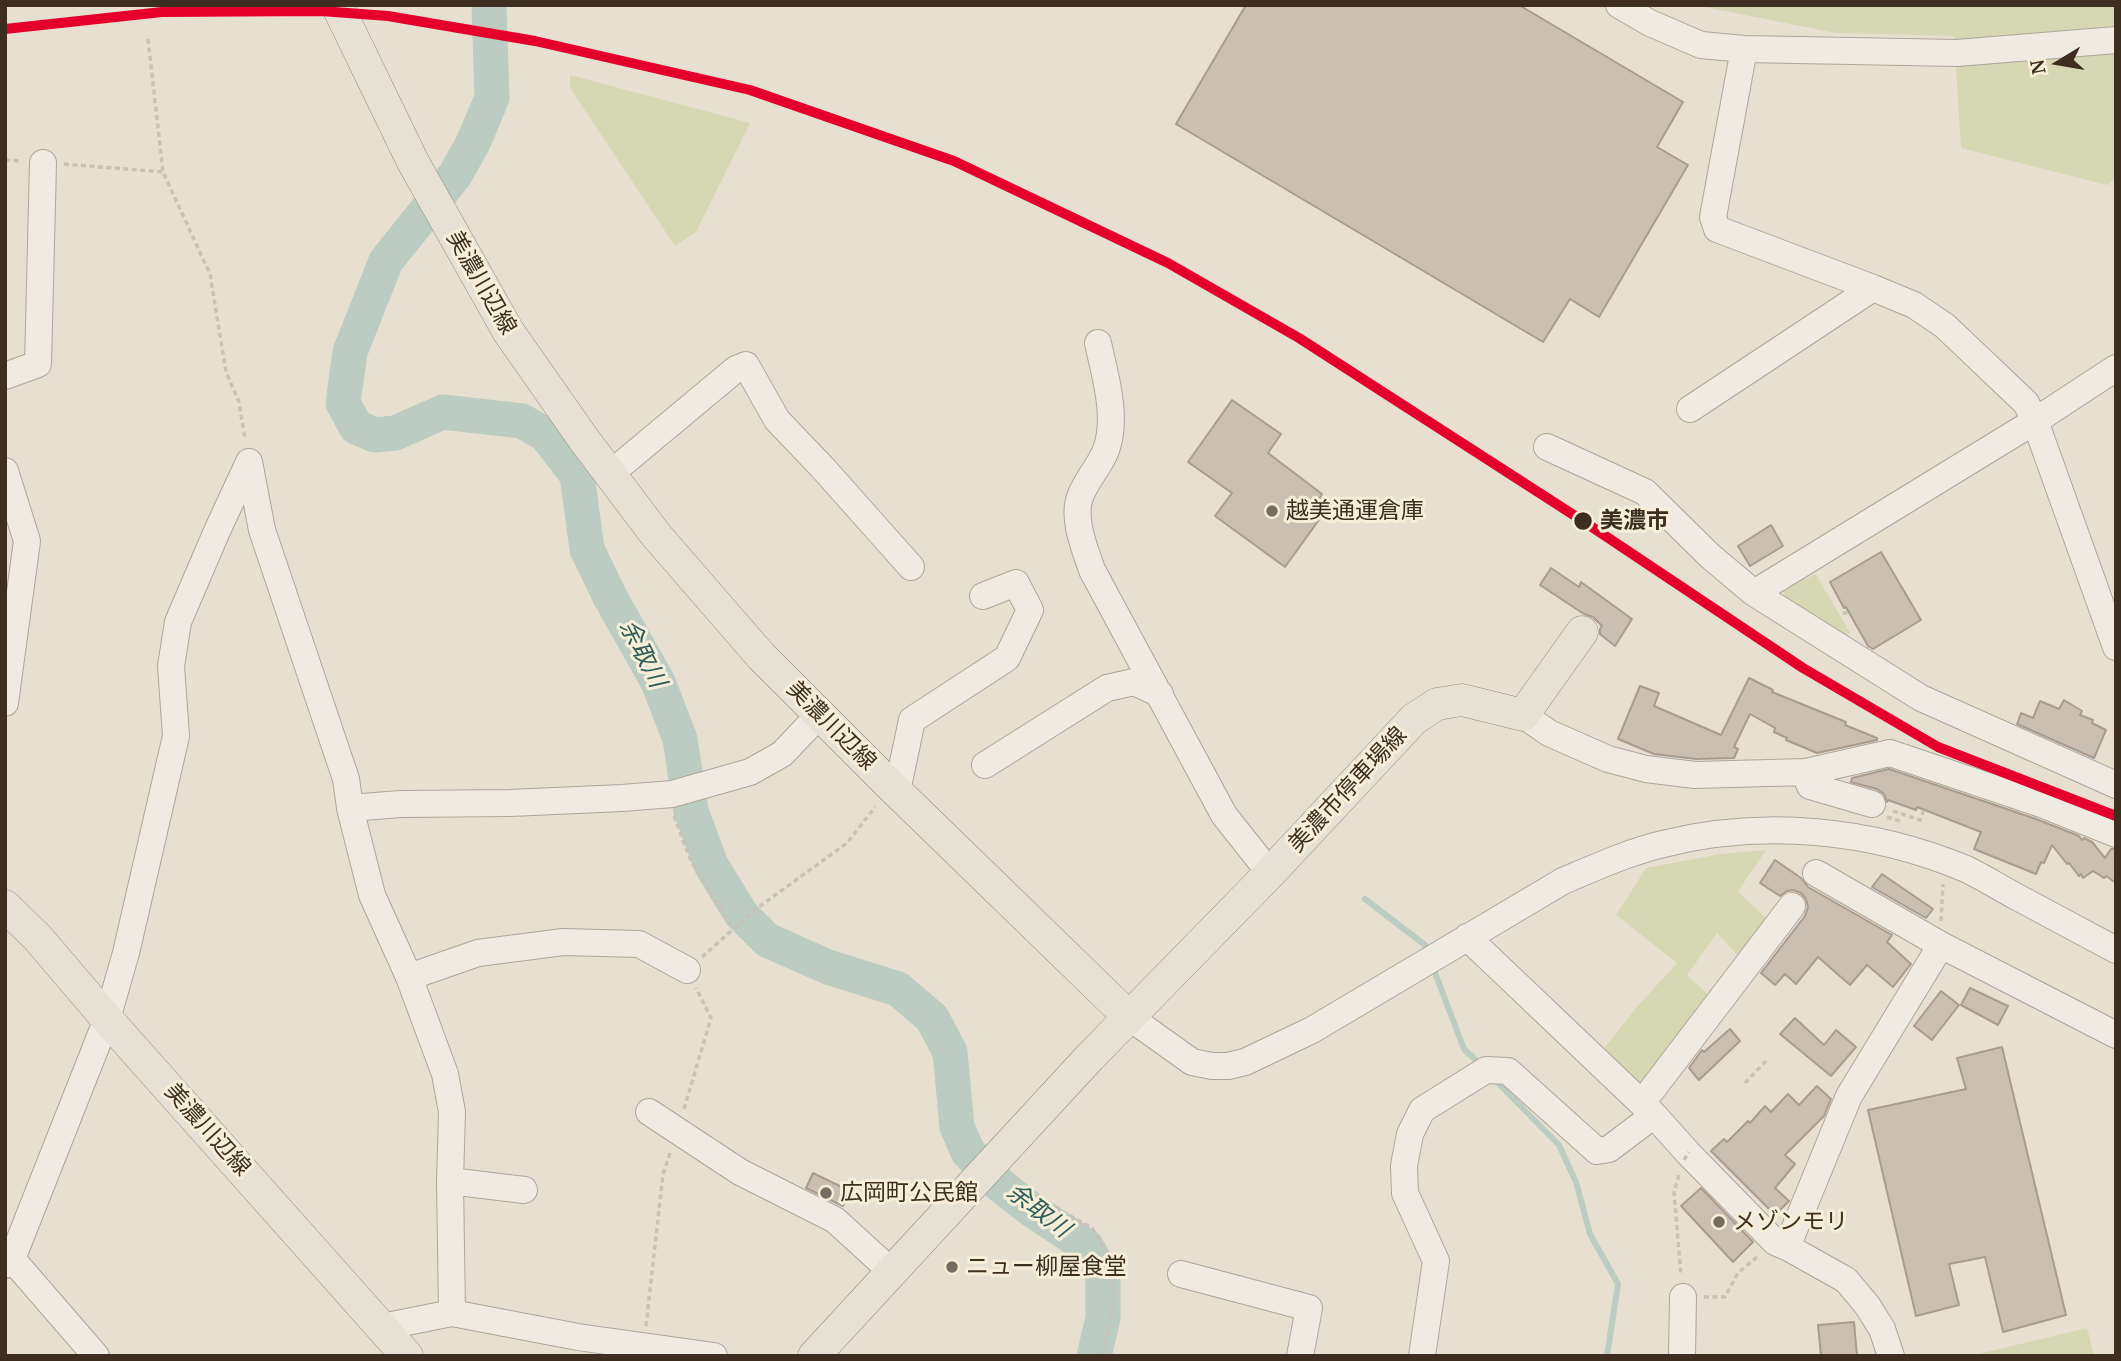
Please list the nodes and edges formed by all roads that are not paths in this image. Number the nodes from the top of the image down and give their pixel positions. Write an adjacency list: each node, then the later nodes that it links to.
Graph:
1 (337, 5): 14 (main road, 美濃川辺線)
2 (1619, 5): 4 (street)
3 (2116, 40): 4 (street)
4 (1744, 49): 6 (street)
5 (43, 163): 9 (street)
6 (1873, 288): 10 (street); 11 (street)
7 (1098, 343): 20 (street)
8 (2116, 368): 11 (street)
9 (5, 376)
10 (1690, 409)
11 (2035, 421): 16 (street); 19 (street)
12 (1547, 447): 16 (street)
13 (5, 471): 21 (street)
14 (610, 474): 15 (street); 22 (main road, 美濃川辺線)
15 (911, 566)
16 (1754, 593): 26 (street)
17 (983, 596): 27 (street)
18 (1581, 632): 23 (main road)
19 (2116, 647)
20 (1160, 694): 24 (street); 31 (street)
21 (5, 703)
22 (820, 714): 27 (main road, 美濃川辺線); 29 (street)
23 (1523, 715): 25 (street); 31 (main road, 美濃市停車場線)
24 (985, 765)
25 (1804, 772): 28 (street); 30 (street)
26 (2116, 785)
27 (894, 788): 40 (main road, 美濃川辺線)
28 (1871, 804)
29 (350, 808): 39 (street); 41 (street)
30 (2116, 834)
31 (1270, 873): 40 (main road, 美濃市停車場線)
32 (1816, 873): 36 (street)
33 (5, 906): 41 (main road, 美濃川辺線)
34 (1792, 906): 43 (street)
35 (1467, 937): 37 (street); 40 (street); 43 (street)
36 (1941, 945): 42 (street); 47 (street)
37 (2116, 950)
38 (687, 970): 39 (street)
39 (410, 976): 45 (street)
40 (1129, 1017): 49 (main road)
41 (107, 1019): 48 (street); 53 (main road, 美濃川辺線)
42 (2116, 1035)
43 (1648, 1109): 47 (street); 60 (street)
44 (649, 1112): 49 (street)
45 (450, 1181): 46 (street); 52 (street)
46 (524, 1190)
47 (1785, 1241): 62 (street)
48 (9, 1262): 55 (street)
49 (892, 1272): 58 (main road)
50 (1181, 1274): 59 (street)
51 (1684, 1297): 61 (street)
52 (452, 1313): 53 (street); 54 (street)
53 (382, 1327): 56 (main road, 美濃川辺線)
54 (577, 1346): 57 (street)
55 (96, 1356)
56 (407, 1356)
57 (713, 1356)
58 (814, 1356)
59 (1300, 1356)
60 (1422, 1356)
61 (1682, 1356)
62 (1891, 1356)

